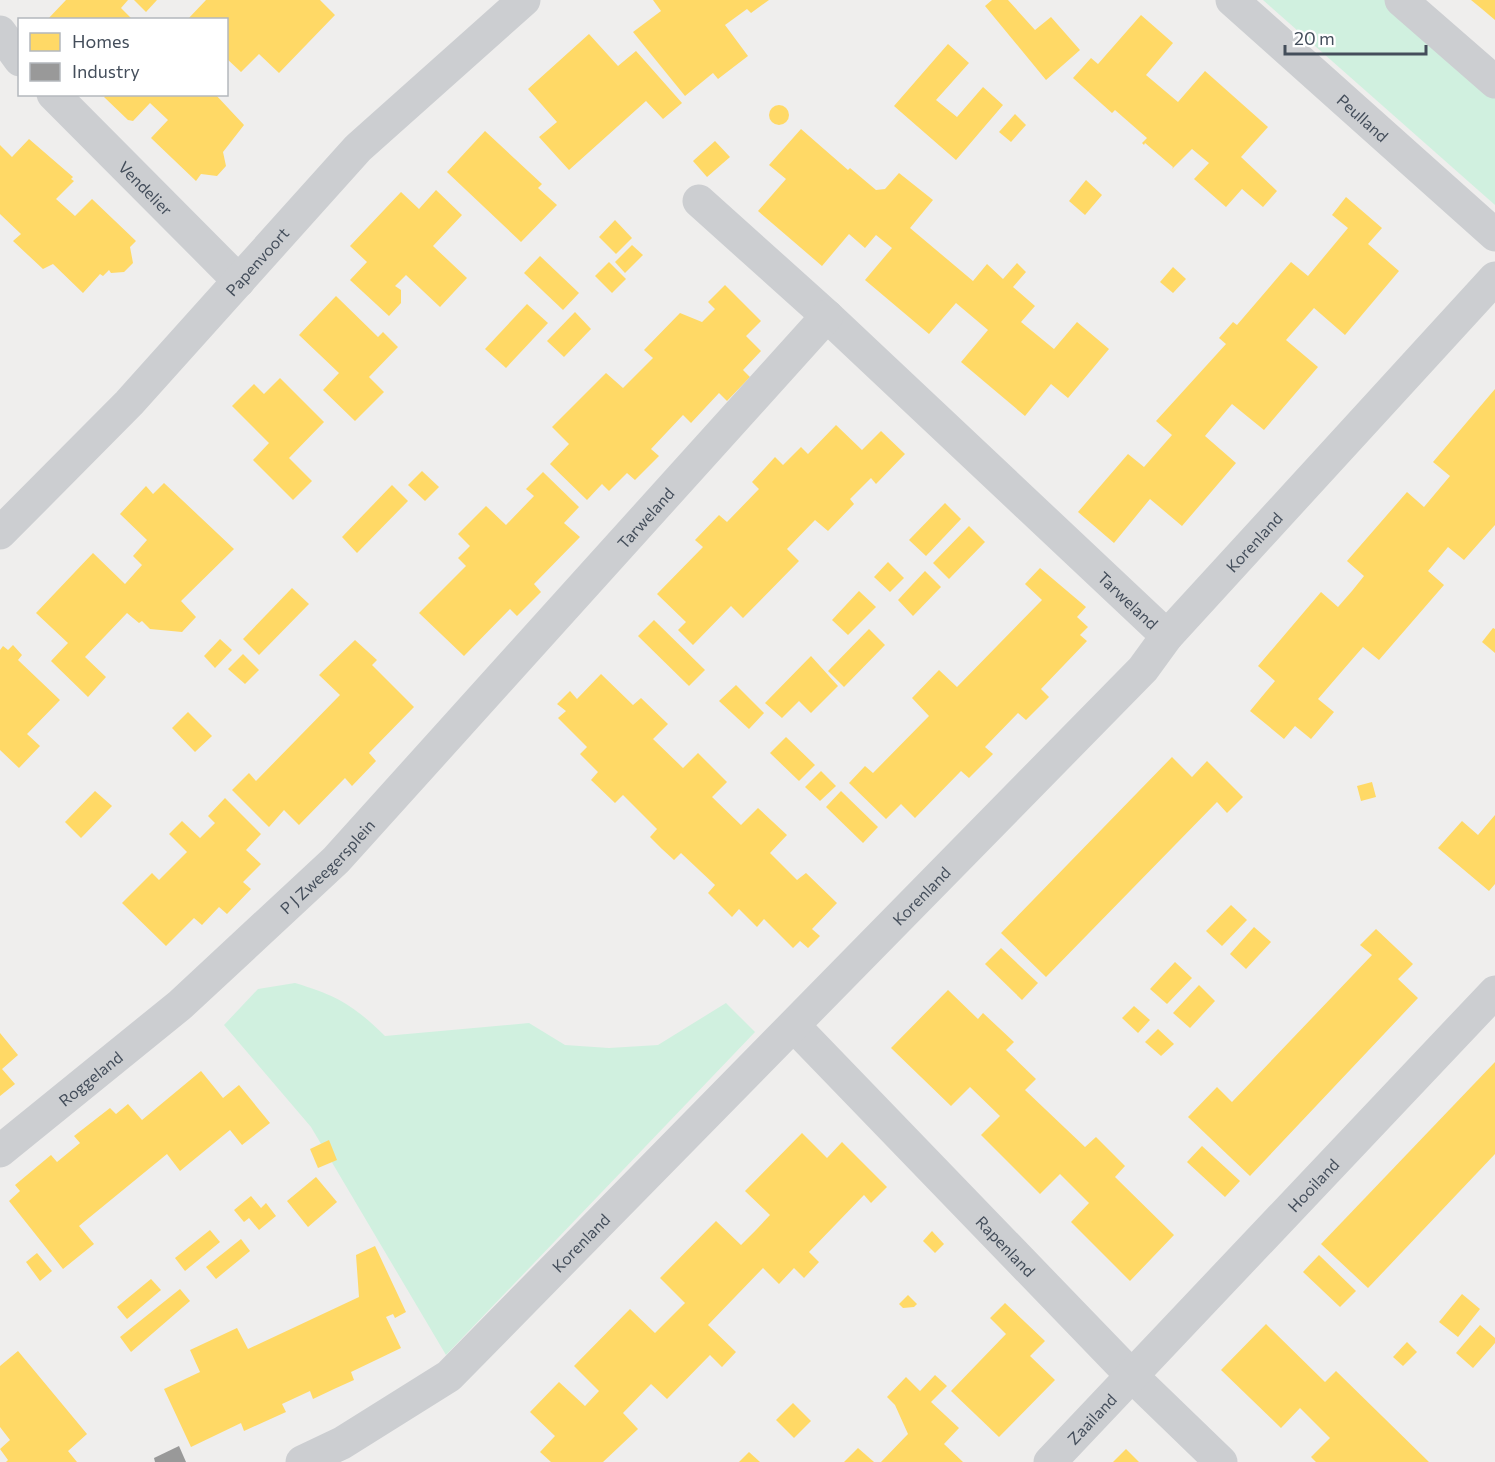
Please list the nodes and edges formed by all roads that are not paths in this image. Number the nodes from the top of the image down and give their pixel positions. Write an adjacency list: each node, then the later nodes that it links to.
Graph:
1 (524, 0): 11 (street, Papenvoort)
2 (1232, 0): 9 (street, Peulland)
3 (1401, 0): 6 (street)
4 (0, 32): 5 (street)
5 (18, 57)
6 (1495, 82)
7 (55, 96): 11 (street, Vendelier)
8 (699, 201): 12 (street, Tarweland)
9 (1495, 234)
10 (1495, 278): 14 (street, Korenland)
11 (239, 281): 13 (street, Papenvoort)
12 (827, 316): 14 (street, Tarweland); 15 (street, Tarweland)
13 (0, 533)
14 (1167, 636): 18 (street, Korenland)
15 (462, 717): 17 (street, P J Zweegersplein)
16 (1495, 992): 20 (street, Hooiland)
17 (180, 1005): 19 (street, Roggeland)
18 (795, 1027): 20 (street, Rapenland); 21 (street, Korenland)
19 (0, 1151)
20 (1133, 1377): 22 (street, Zaailand); 23 (street, Rapenland)
21 (302, 1462)
22 (1050, 1462)
23 (1221, 1462)

